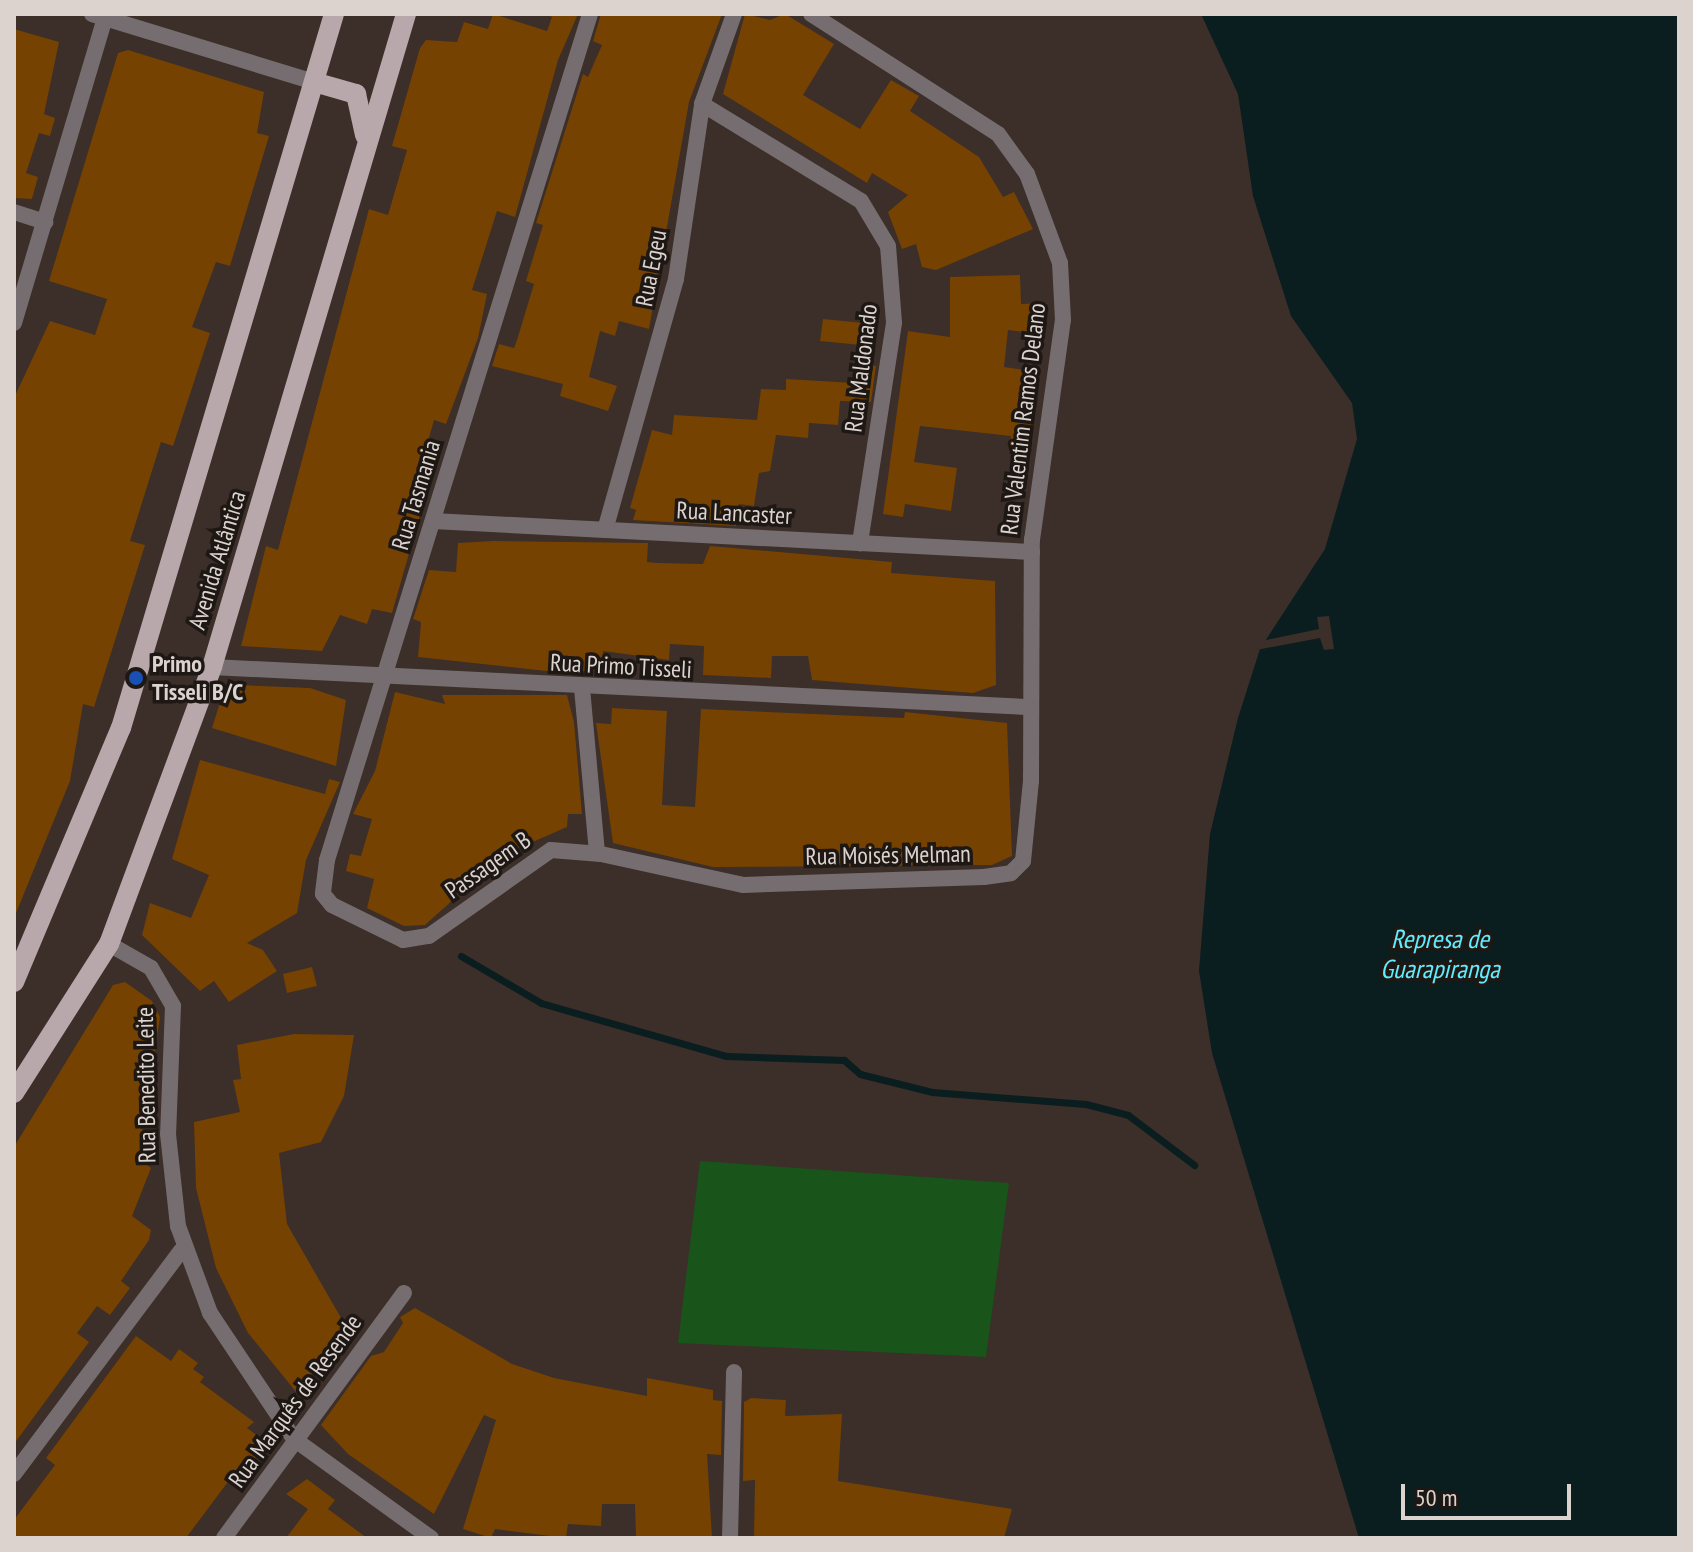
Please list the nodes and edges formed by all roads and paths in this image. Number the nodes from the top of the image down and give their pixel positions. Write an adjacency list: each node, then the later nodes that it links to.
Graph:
1 (334, 14): 7 (main road, Avenida Atlântica)
2 (406, 14): 9 (main road, Avenida Atlântica)
3 (590, 14): 13 (street, Rua Tasmania)
4 (734, 14): 8 (street, Rua Egeu)
5 (811, 14): 16 (street, Rua Valentim Ramos Delano)
6 (99, 16): 7 (street); 11 (street)
7 (314, 82): 9 (main road); 24 (main road, Avenida Atlântica)
8 (702, 104): 14 (street, Rua Egeu); 15 (street, Rua Maldonado)
9 (366, 143): 17 (main road, Avenida Atlântica)
10 (14, 212): 11 (street)
11 (45, 222): 12 (street)
12 (14, 323)
13 (433, 521): 14 (street, Rua Lancaster); 18 (street, Rua Tasmania)
14 (605, 530): 15 (street, Rua Lancaster)
15 (860, 543): 16 (street, Rua Lancaster)
16 (1032, 552): 20 (street, Rua Valentim Ramos Delano)
17 (212, 667): 18 (street, Rua Primo Tisseli); 23 (main road, Avenida Atlântica)
18 (386, 677): 19 (street, Rua Primo Tisseli); 22 (street, Rua Tasmania)
19 (582, 688): 20 (street, Rua Primo Tisseli); 21 (street)
20 (1027, 707): 21 (street, Rua Moisés Melman)
21 (597, 853): 22 (street, Passagem B)
22 (411, 941)
23 (109, 944): 25 (main road, Avenida Atlântica); 26 (street, Rua Benedito Leite)
24 (17, 969)
25 (14, 1093)
26 (181, 1251): 29 (street, Rua Benedito Leite); 30 (street)
27 (404, 1293): 29 (street, Rua Marquês de Resende)
28 (734, 1372): 33 (street)
29 (294, 1439): 31 (street, Rua Marquês de Resende); 32 (street, Rua Benedito Leite)
30 (14, 1474)
31 (224, 1538)
32 (431, 1538)
33 (730, 1538)

